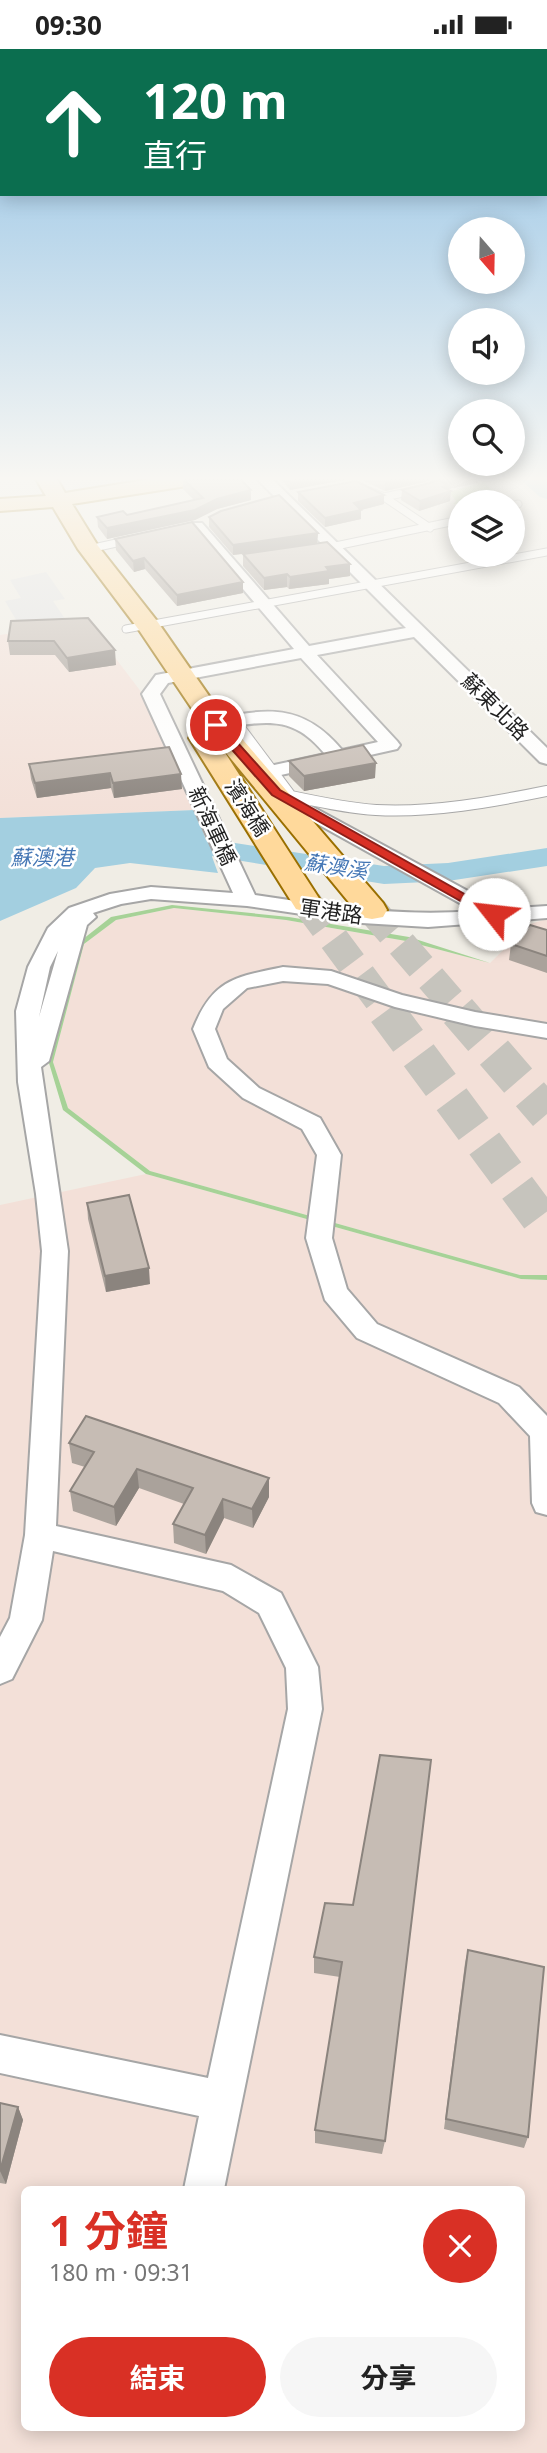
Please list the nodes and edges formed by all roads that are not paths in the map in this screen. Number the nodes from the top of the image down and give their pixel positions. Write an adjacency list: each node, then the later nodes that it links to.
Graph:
1 (107, 591): 7 (main road)
2 (115, 591): 7 (main road)
3 (256, 591): 6 (street)
4 (337, 591): 6 (lane)
5 (378, 591): 8 (street, 蘇東北路)
6 (264, 604): 7 (lane); 9 (street)
7 (137, 628): 10 (main road)
8 (418, 631): 9 (street); 13 (street, 蘇東北路)
9 (304, 651): 10 (street); 12 (street)
10 (172, 677): 11 (main road); 16 (street, 新海軍橋); 17 (main road, 濱海橋)
11 (225, 723): 12 (street); 14 (main road)
12 (337, 756): 14 (street)
13 (547, 758)
14 (274, 782): 15 (lane); 18 (main road); 20 (street)
15 (547, 791)
16 (247, 900): 20 (street, 軍港路); 23 (street, 軍港路)
17 (307, 902)
18 (372, 910)
19 (547, 912): 20 (street, 軍港路)
20 (494, 914)
21 (547, 1031): 22 (street)
22 (547, 1503)
23 (40, 1535): 24 (street); 26 (street)
24 (0, 1669)
25 (0, 2055): 26 (street)
26 (222, 2101): 27 (street)
27 (205, 2186)

